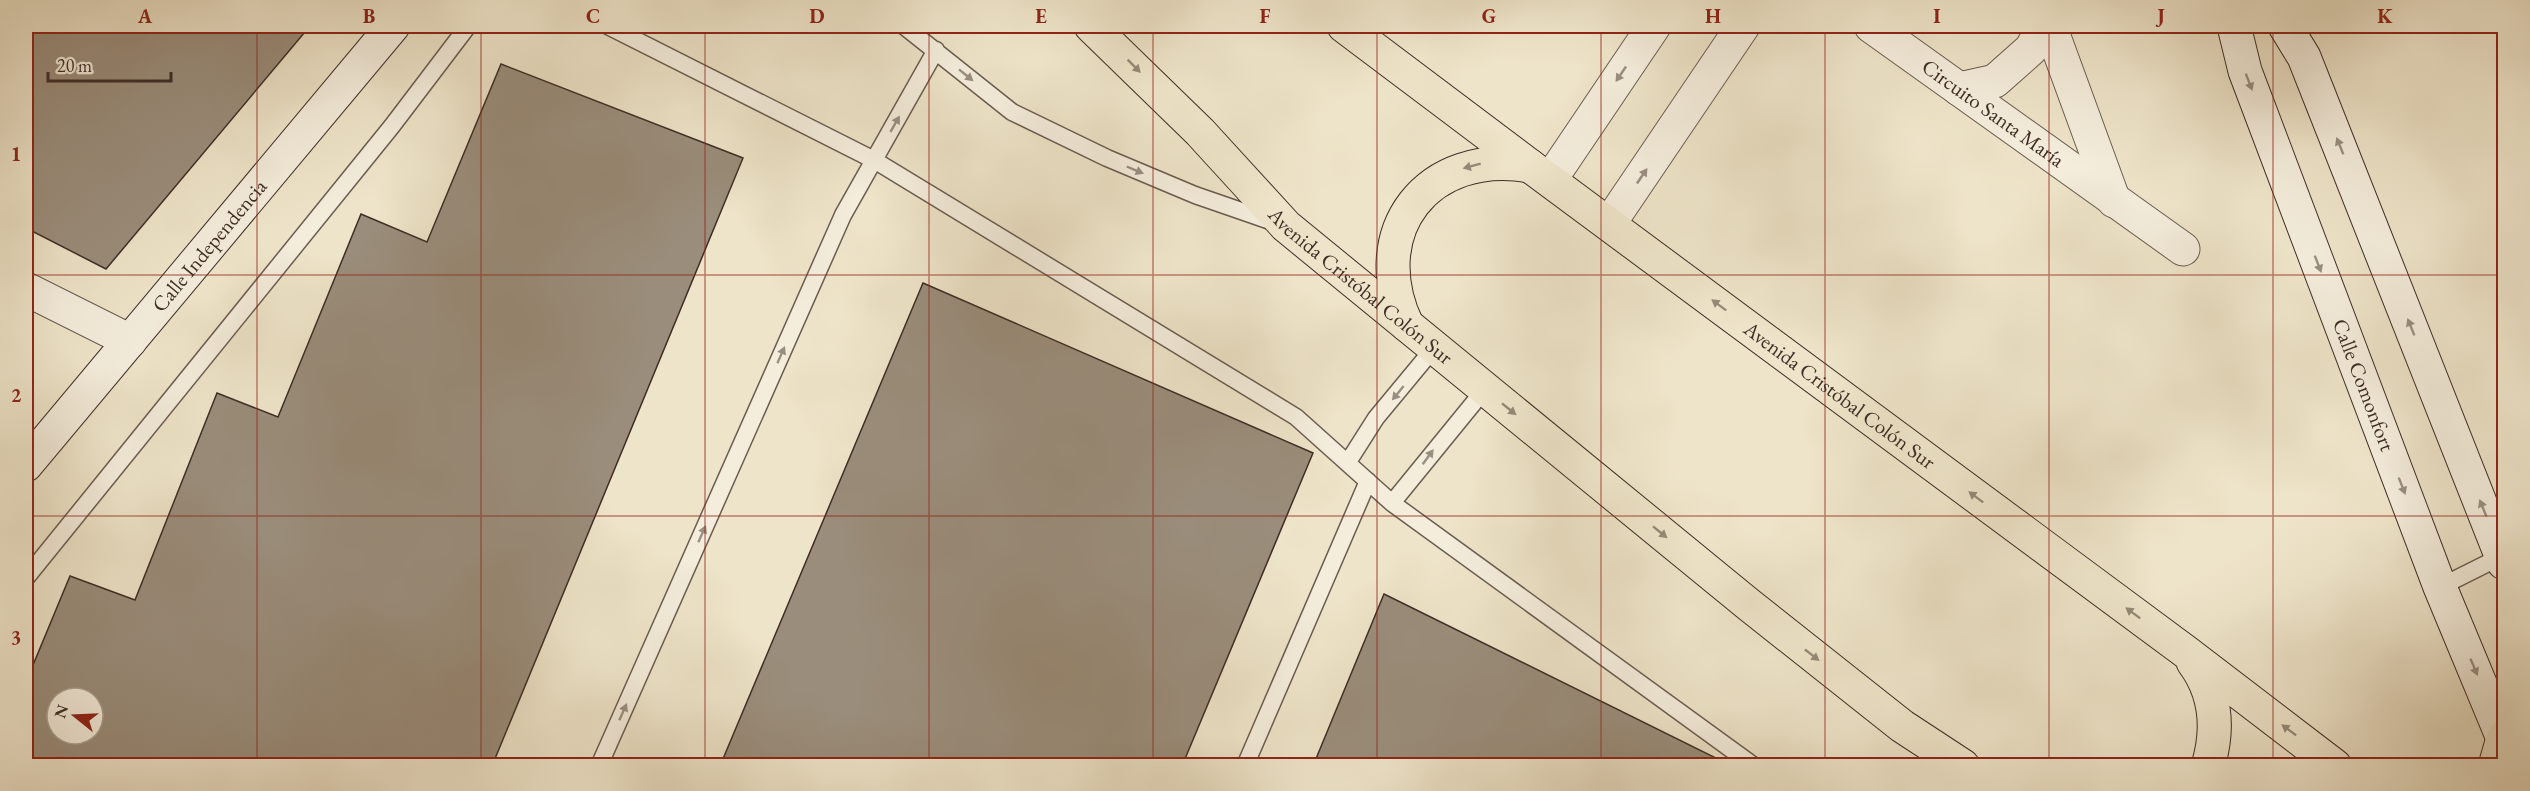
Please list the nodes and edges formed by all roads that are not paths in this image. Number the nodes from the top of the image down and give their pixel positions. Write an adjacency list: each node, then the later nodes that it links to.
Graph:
1 (393, 26): 24 (street, Calle Independencia)
2 (468, 26): 32 (lane)
3 (608, 26): 16 (lane)
4 (904, 26): 14 (lane)
5 (1091, 26): 20 (main road, Avenida Cristóbal Colón Sur, one-way to 20)
6 (1344, 26): 17 (main road, Avenida Cristóbal Colón Sur)
7 (1654, 26): 17 (street, one-way to 17)
8 (1743, 26): 19 (street, one-way to 8)
9 (1871, 26): 15 (street, Circuito Santa María)
10 (2044, 26): 15 (street)
11 (2049, 26): 18 (street, Circuito Santa María)
12 (2234, 26): 33 (street, Calle Comonfort, one-way to 33)
13 (2285, 26): 31 (street, one-way to 13)
14 (936, 50): 16 (lane, one-way to 14); 20 (lane, one-way to 20)
15 (1959, 89): 18 (street, Circuito Santa María)
16 (874, 160): 27 (lane); 36 (lane, one-way to 16)
17 (1540, 173): 19 (main road, Avenida Cristóbal Colón Sur); 23 (main road, one-way to 23)
18 (2114, 201): 21 (street, Circuito Santa María)
19 (1610, 224): 34 (main road, Avenida Cristóbal Colón Sur, one-way to 19)
20 (1286, 226): 23 (main road, Avenida Cristóbal Colón Sur)
21 (2183, 249)
22 (26, 289): 24 (street)
23 (1407, 325): 25 (main road, Avenida Cristóbal Colón Sur)
24 (130, 341): 28 (street, Calle Independencia)
25 (1434, 348): 26 (main road, Avenida Cristóbal Colón Sur); 27 (lane, one-way to 27)
26 (1485, 389): 30 (lane, one-way to 26); 39 (main road, Avenida Cristóbal Colón Sur, one-way to 39)
27 (1348, 462): 29 (lane)
28 (26, 465)
29 (1368, 481): 30 (lane); 37 (lane)
30 (1392, 503): 38 (lane)
31 (2504, 558): 33 (lane)
32 (26, 578)
33 (2440, 586): 35 (street, Calle Comonfort, one-way to 35)
34 (2186, 652): 40 (main road); 41 (main road, Avenida Cristóbal Colón Sur, one-way to 34)
35 (2501, 748)
36 (599, 765)
37 (1245, 765)
38 (1754, 765)
39 (1963, 765)
40 (2208, 765)
41 (2335, 765)

